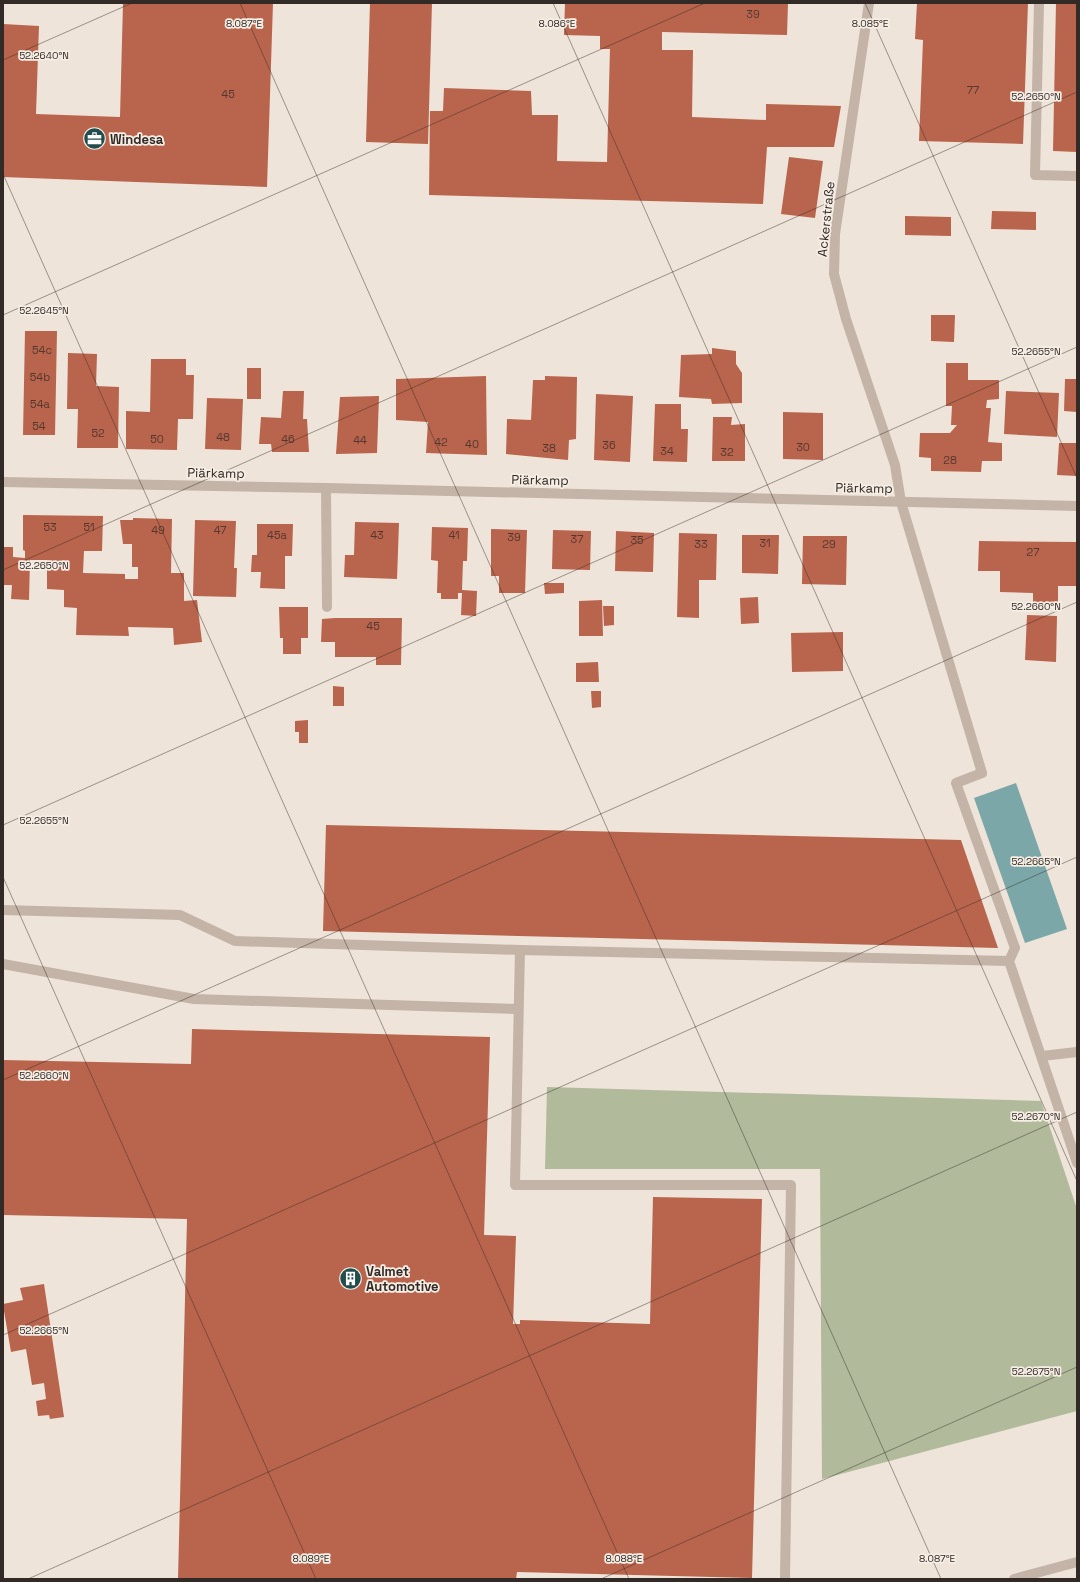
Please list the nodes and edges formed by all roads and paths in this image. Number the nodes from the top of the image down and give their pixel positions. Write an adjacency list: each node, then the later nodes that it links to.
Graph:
1 (869, 3): 6 (street, Ackerstraße)
2 (1038, 3): 3 (street)
3 (1077, 176)
4 (3, 482): 5 (street, Piärkamp)
5 (326, 488): 6 (street, Piärkamp); 8 (street)
6 (901, 502): 7 (street, Piärkamp); 11 (street, Ackerstraße)
7 (1077, 506)
8 (327, 607)
9 (3, 910): 10 (street)
10 (520, 950): 11 (street); 13 (street)
11 (1009, 961): 15 (street)
12 (3, 964): 13 (street)
13 (518, 1009): 18 (street)
14 (1077, 1052): 15 (street)
15 (1042, 1056): 16 (street)
16 (1077, 1163)
17 (1077, 1562): 19 (street)
18 (785, 1579)
19 (1014, 1579)

